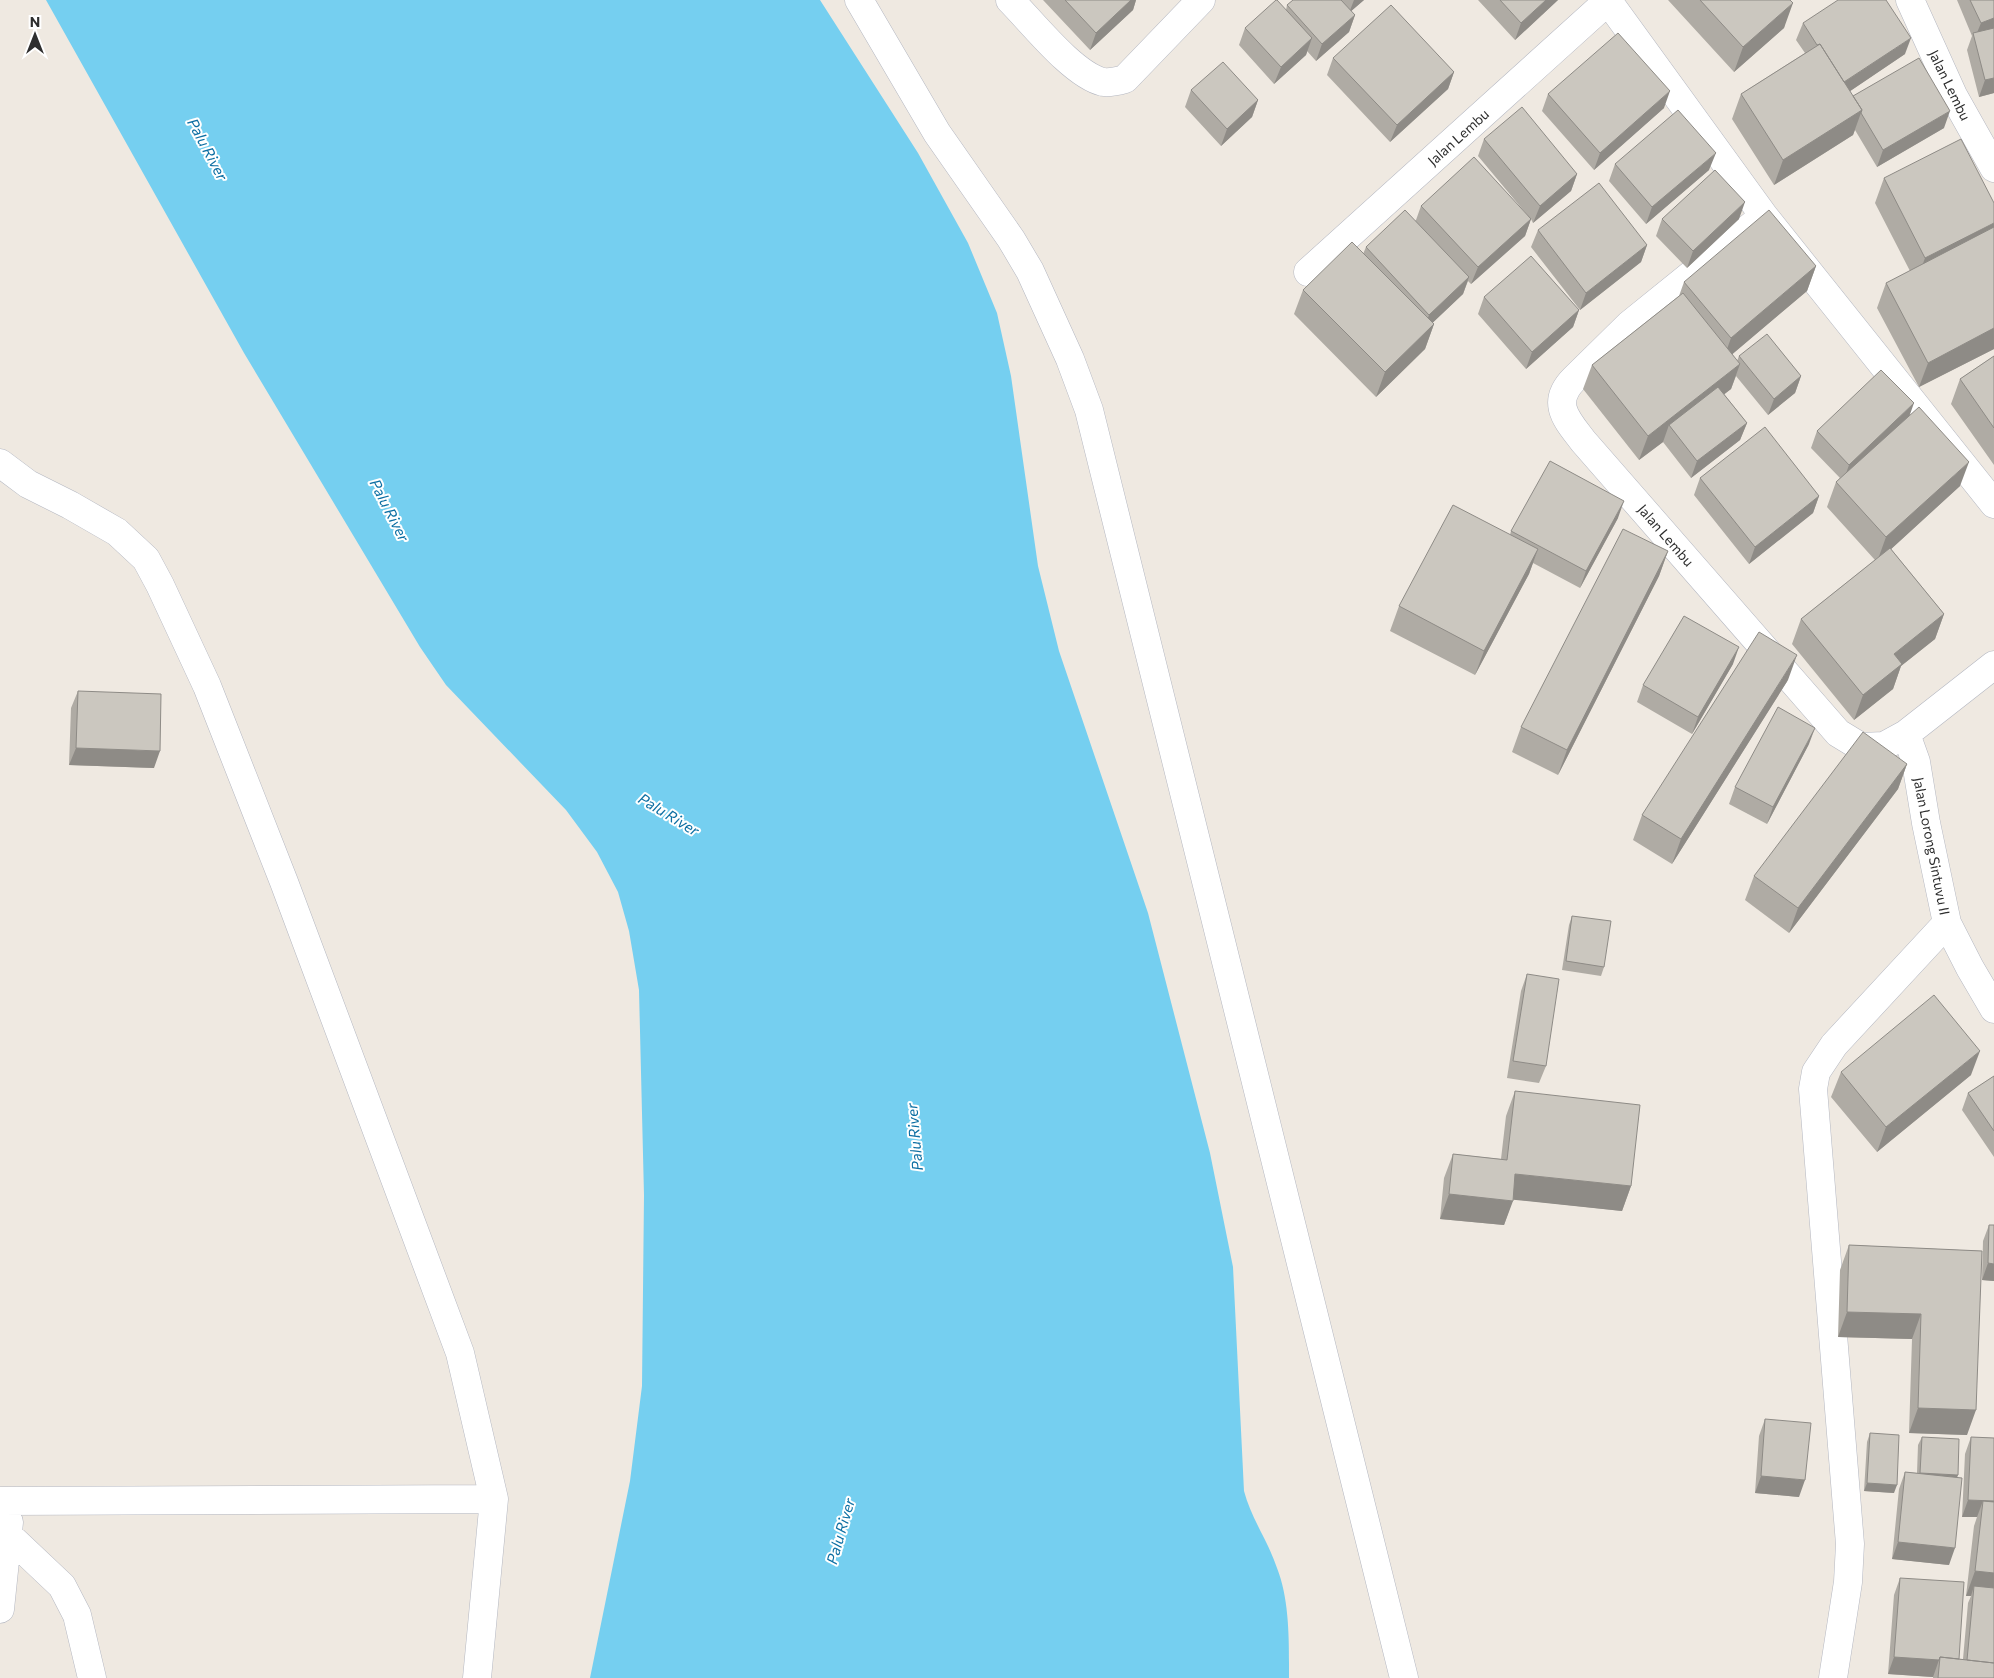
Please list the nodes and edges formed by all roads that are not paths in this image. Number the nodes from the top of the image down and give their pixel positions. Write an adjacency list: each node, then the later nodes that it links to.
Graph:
1 (859, 0): 21 (street)
2 (1010, 0): 3 (street)
3 (1201, 0)
4 (1910, 0): 6 (street, Jalan Lembu)
5 (1608, 1): 7 (street, Jalan Lembu); 8 (street, Jalan Lembu)
6 (1994, 168)
7 (1764, 216): 10 (street, Jalan Lembu); 12 (street, Jalan Lembu)
8 (1308, 272)
9 (0, 463): 15 (street)
10 (1994, 504)
11 (1994, 665): 12 (street, Jalan Lembu)
12 (1906, 734): 13 (street, Jalan Lorong Sintuvu II)
13 (1948, 923): 14 (street, Jalan Lorong Sintuvu II); 22 (street)
14 (1994, 1009)
15 (494, 1499): 16 (street); 20 (street)
16 (5, 1501): 17 (street)
17 (7, 1534): 18 (street); 19 (street)
18 (0, 1609)
19 (92, 1678)
20 (477, 1678)
21 (1404, 1678)
22 (1833, 1678)

